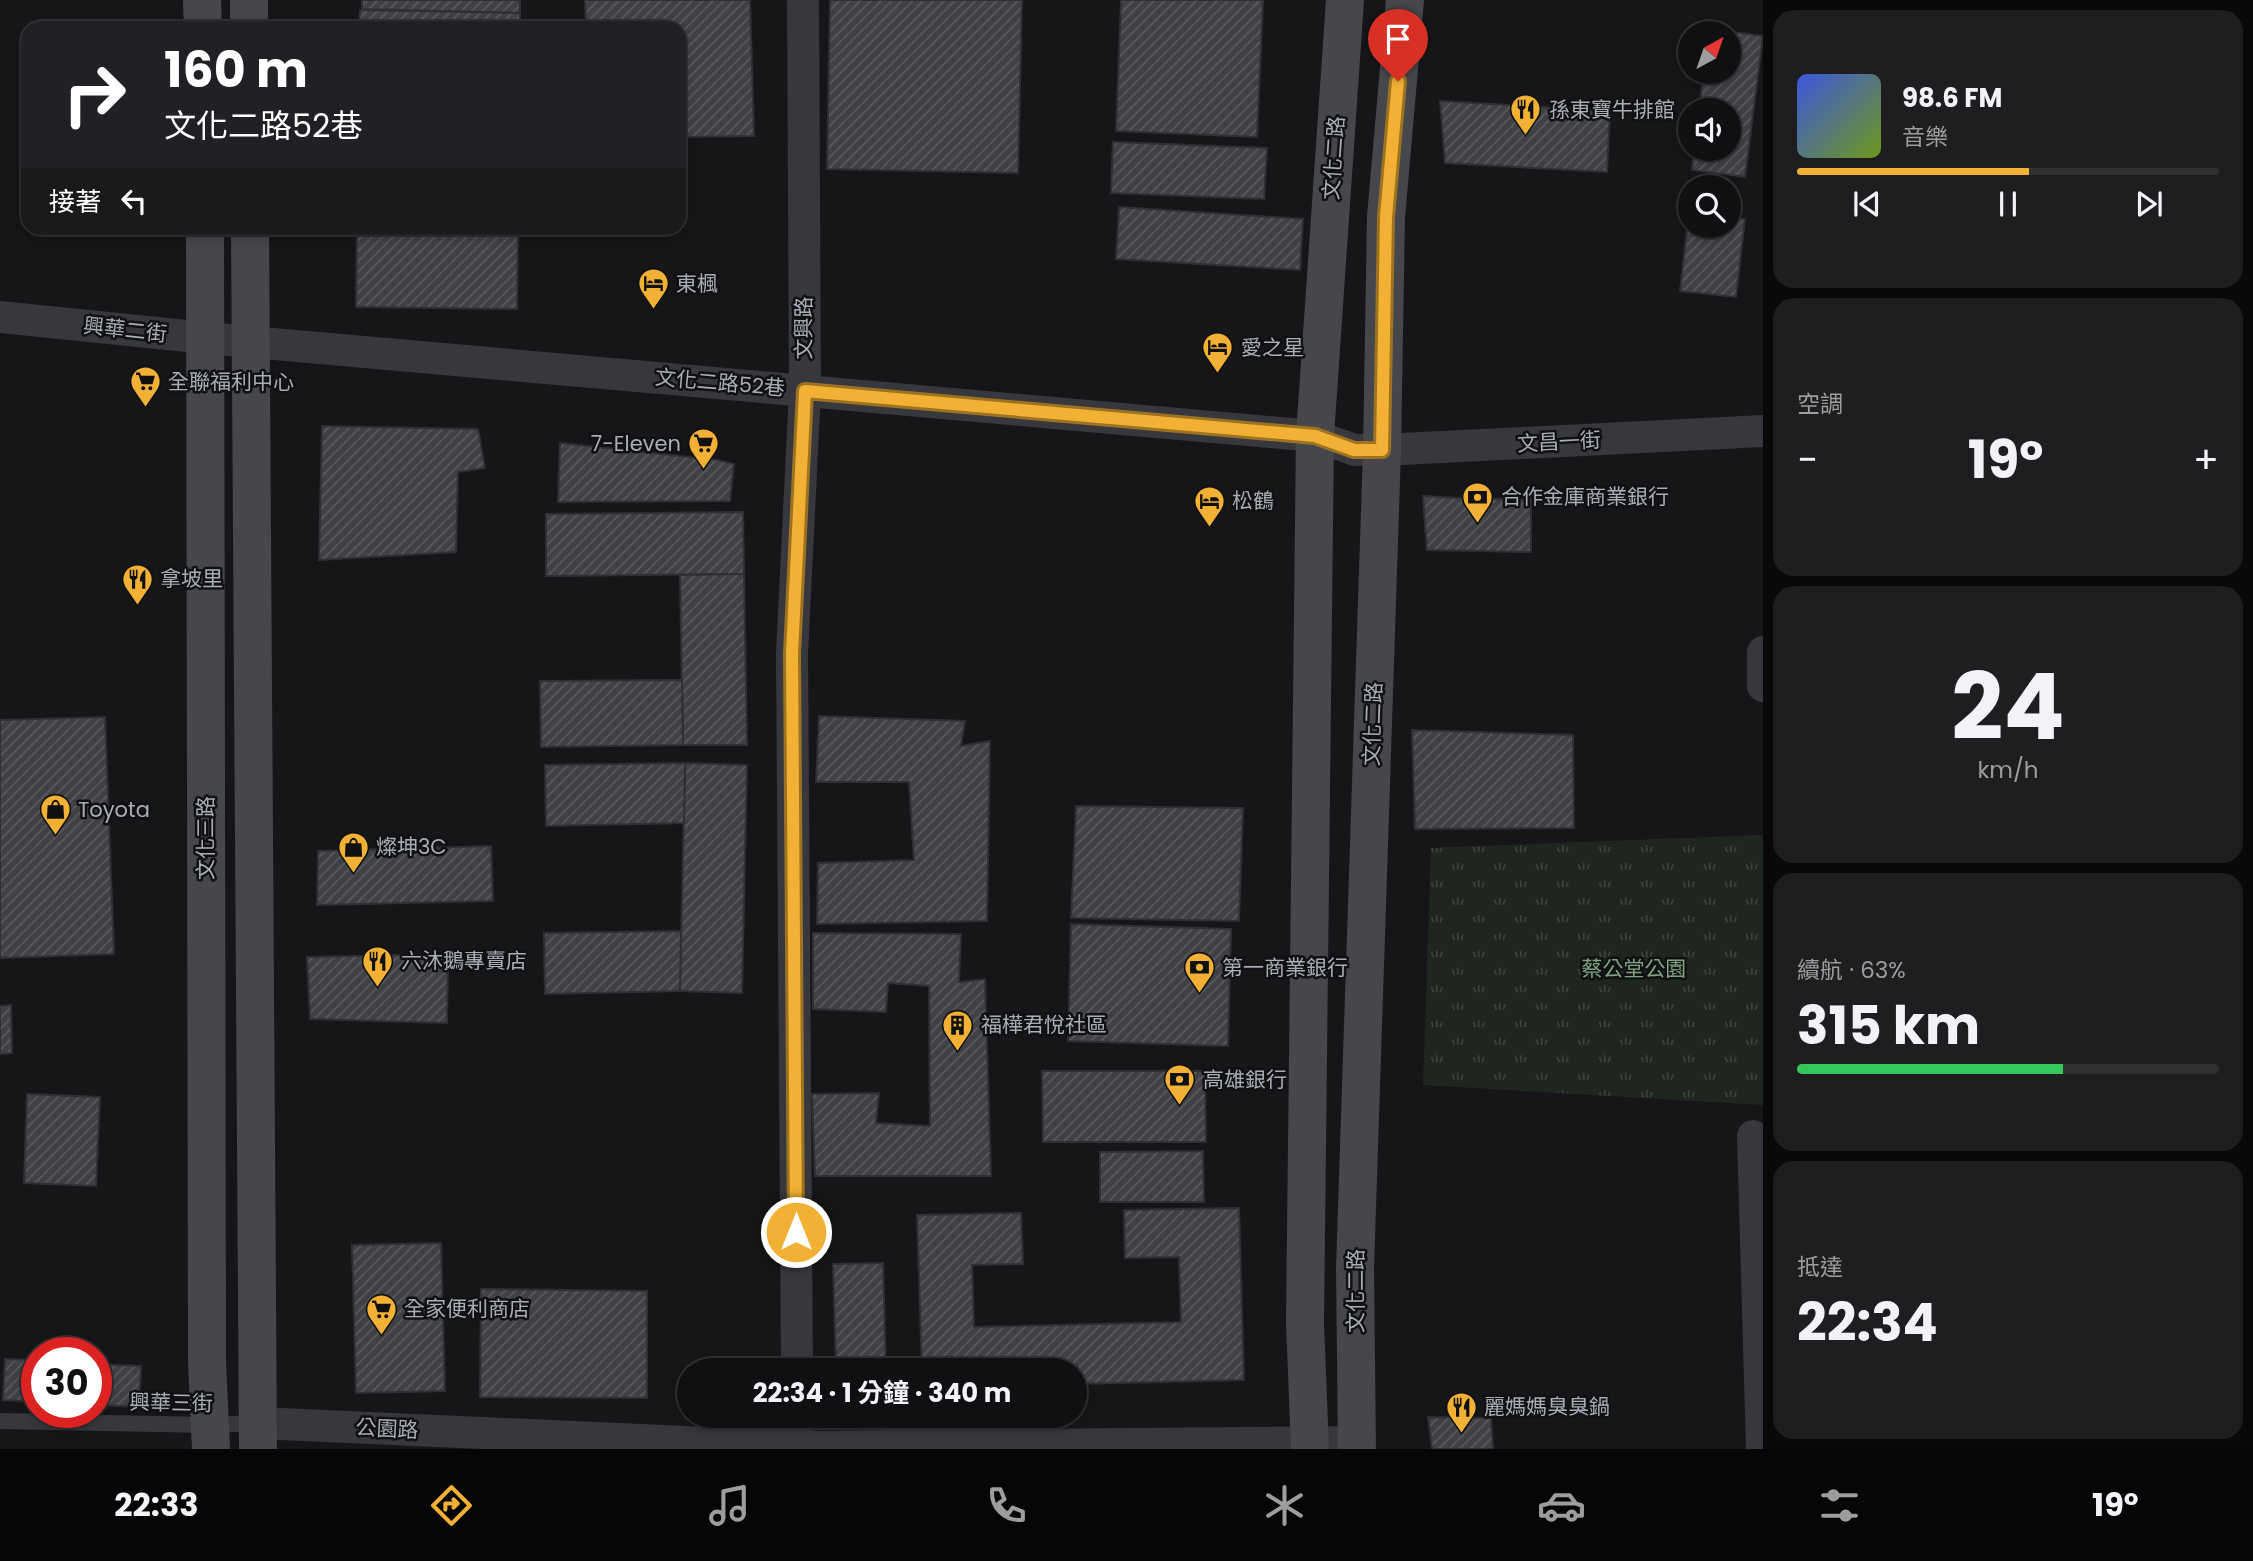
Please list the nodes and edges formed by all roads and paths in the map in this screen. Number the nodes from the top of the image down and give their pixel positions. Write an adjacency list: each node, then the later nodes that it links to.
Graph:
1 (202, 0): 6 (street)
2 (249, 0): 7 (street)
3 (803, 0): 13 (street, 文興路)
4 (1345, 0): 15 (street, 文化二路)
5 (1405, 0): 16 (street, 文化二路)
6 (203, 21)
7 (249, 21)
8 (205, 235): 11 (street, 文化三路)
9 (250, 235): 12 (street)
10 (0, 317): 11 (street, 興華二街)
11 (206, 338): 12 (street, 興華二街); 24 (street, 文化三路)
12 (250, 341): 13 (street, 文化二路52巷); 23 (street)
13 (805, 391): 15 (street, 文化二路52巷); 20 (street, 文興路)
14 (1763, 431): 16 (street, 文昌一街)
15 (1315, 436): 16 (street, 文化二路52巷); 25 (street, 文化二路)
16 (1368, 450): 26 (street, 文化二路)
17 (1763, 652): 18 (street)
18 (1763, 686)
19 (1753, 1136): 28 (street)
20 (797, 1358)
21 (0, 1421): 24 (lane, 興華三街)
22 (797, 1428): 27 (street)
23 (258, 1436): 24 (lane, 興華三街); 27 (street, 公園路)
24 (211, 1437)
25 (1310, 1445): 26 (street, 公園路); 27 (street, 公園路)
26 (1357, 1446)
27 (797, 1447)
28 (1762, 1449)

